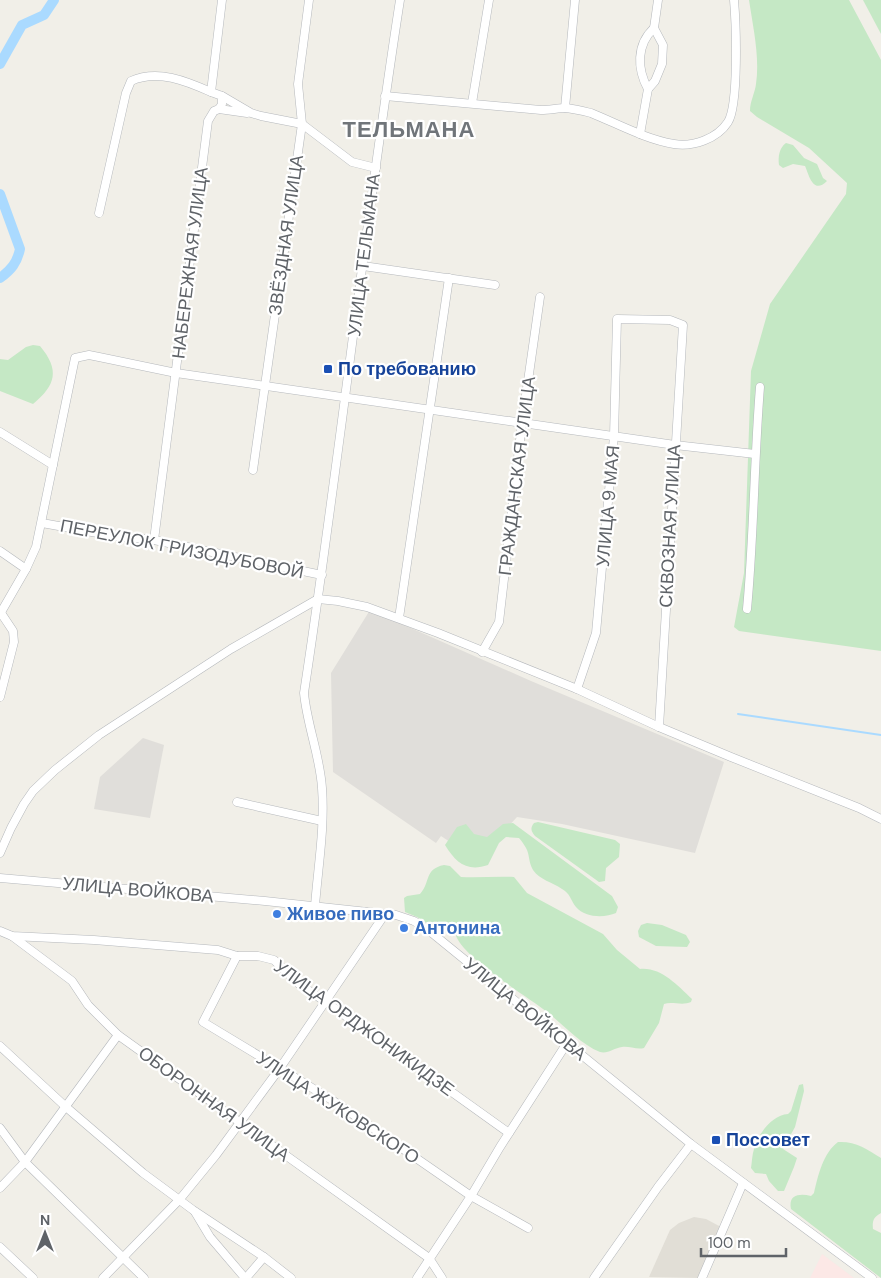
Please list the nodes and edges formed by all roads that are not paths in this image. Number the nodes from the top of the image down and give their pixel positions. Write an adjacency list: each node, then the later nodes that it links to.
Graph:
1 (222, 0): 10 (street)
2 (309, 0): 17 (street, ЗВЁЗДНАЯ УЛИЦА)
3 (400, 0): 12 (street, УЛИЦА ТЕЛЬМАНА)
4 (489, 0): 13 (street)
5 (575, 0): 14 (street)
6 (658, 0): 8 (street)
7 (734, 0): 18 (street)
8 (654, 28): 9 (street); 9 (street)
9 (648, 89): 18 (street)
10 (211, 92): 11 (street); 20 (street)
11 (222, 96): 15 (street, НАБЕРЕЖНАЯ УЛИЦА); 16 (street)
12 (385, 96): 13 (street); 19 (street, УЛИЦА ТЕЛЬМАНА)
13 (472, 103): 14 (street)
14 (565, 108): 18 (street)
15 (219, 110): 16 (street); 26 (street, НАБЕРЕЖНАЯ УЛИЦА)
16 (261, 116): 17 (street)
17 (302, 124): 19 (street); 27 (street, ЗВЁЗДНАЯ УЛИЦА)
18 (640, 134)
19 (376, 168): 21 (street, УЛИЦА ТЕЛЬМАНА)
20 (99, 213)
21 (363, 266): 22 (street); 29 (street, УЛИЦА ТЕЛЬМАНА)
22 (449, 278): 23 (street); 30 (street)
23 (495, 285)
24 (540, 297): 31 (street, ГРАЖДАНСКАЯ УЛИЦА)
25 (683, 325): 33 (street, УЛИЦА 9 МАЯ); 34 (street, СКВОЗНАЯ УЛИЦА)
26 (176, 373): 27 (street); 36 (street); 39 (street, НАБЕРЕЖНАЯ УЛИЦА)
27 (265, 385): 29 (street); 37 (street, ЗВЁЗДНАЯ УЛИЦА)
28 (760, 386): 35 (street)
29 (346, 397): 30 (street); 42 (street, УЛИЦА ТЕЛЬМАНА)
30 (430, 409): 31 (street); 46 (street)
31 (522, 423): 33 (street); 47 (street, ГРАЖДАНСКАЯ УЛИЦА)
32 (0, 432): 36 (street)
33 (614, 436): 34 (street); 48 (street, УЛИЦА 9 МАЯ)
34 (675, 445): 35 (street); 50 (street, СКВОЗНАЯ УЛИЦА)
35 (755, 454): 44 (street)
36 (53, 465): 38 (street)
37 (252, 470)
38 (42, 523): 39 (street, ПЕРЕУЛОК ГРИЗОДУБОВОЙ); 41 (street)
39 (154, 540): 42 (street, ПЕРЕУЛОК ГРИЗОДУБОВОЙ)
40 (0, 551): 41 (street)
41 (26, 569): 45 (street)
42 (322, 575): 43 (street, УЛИЦА ТЕЛЬМАНА)
43 (318, 599): 46 (street); 53 (street, УЛИЦА ТЕЛЬМАНА); 54 (street)
44 (747, 609)
45 (1, 613): 49 (street)
46 (399, 618): 47 (street)
47 (482, 652): 48 (street)
48 (576, 688): 50 (street)
49 (0, 697)
50 (659, 727): 52 (street)
51 (237, 802): 53 (street)
52 (881, 819)
53 (322, 822): 56 (street, УЛИЦА ТЕЛЬМАНА)
54 (0, 853)
55 (0, 878): 56 (street, УЛИЦА ВОЙКОВА)
56 (315, 906): 57 (street, УЛИЦА ВОЙКОВА)
57 (385, 914): 61 (street); 63 (street, УЛИЦА ВОЙКОВА)
58 (0, 931): 59 (street, УЛИЦА ОРДЖОНИКИДЗЕ)
59 (12, 936): 60 (street, УЛИЦА ОРДЖОНИКИДЗЕ); 62 (street, ОБОРОННАЯ УЛИЦА)
60 (237, 956): 61 (street, УЛИЦА ОРДЖОНИКИДЗЕ); 65 (street, УЛИЦА ЖУКОВСКОГО)
61 (326, 1002): 65 (street); 69 (street, УЛИЦА ОРДЖОНИКИДЗЕ)
62 (118, 1035): 66 (street); 67 (street, ОБОРОННАЯ УЛИЦА)
63 (567, 1043): 69 (street); 70 (street, УЛИЦА ВОЙКОВА)
64 (0, 1046): 66 (street)
65 (280, 1068): 67 (street); 74 (street, УЛИЦА ЖУКОВСКОГО)
66 (66, 1107): 71 (street); 75 (street)
67 (240, 1122): 75 (street); 81 (street, ОБОРОННАЯ УЛИЦА)
68 (0, 1128): 71 (street)
69 (509, 1133): 74 (street)
70 (692, 1144): 72 (street, УЛИЦА ВОЙКОВА); 89 (street)
71 (25, 1162): 73 (street); 79 (street)
72 (743, 1183): 90 (street); 91 (street, УЛИЦА ВОЙКОВА)
73 (0, 1188)
74 (471, 1196): 77 (street, УЛИЦА ЖУКОВСКОГО); 81 (street)
75 (180, 1199): 76 (street); 79 (street)
76 (193, 1210): 80 (street); 85 (street)
77 (528, 1228)
78 (0, 1247): 82 (street)
79 (122, 1257): 83 (street); 84 (street)
80 (264, 1257): 85 (street); 86 (street)
81 (429, 1258): 87 (street); 88 (street)
82 (33, 1278)
83 (103, 1278)
84 (144, 1278)
85 (246, 1278)
86 (291, 1278)
87 (417, 1278)
88 (442, 1278)
89 (594, 1278)
90 (702, 1278)
91 (872, 1278)

